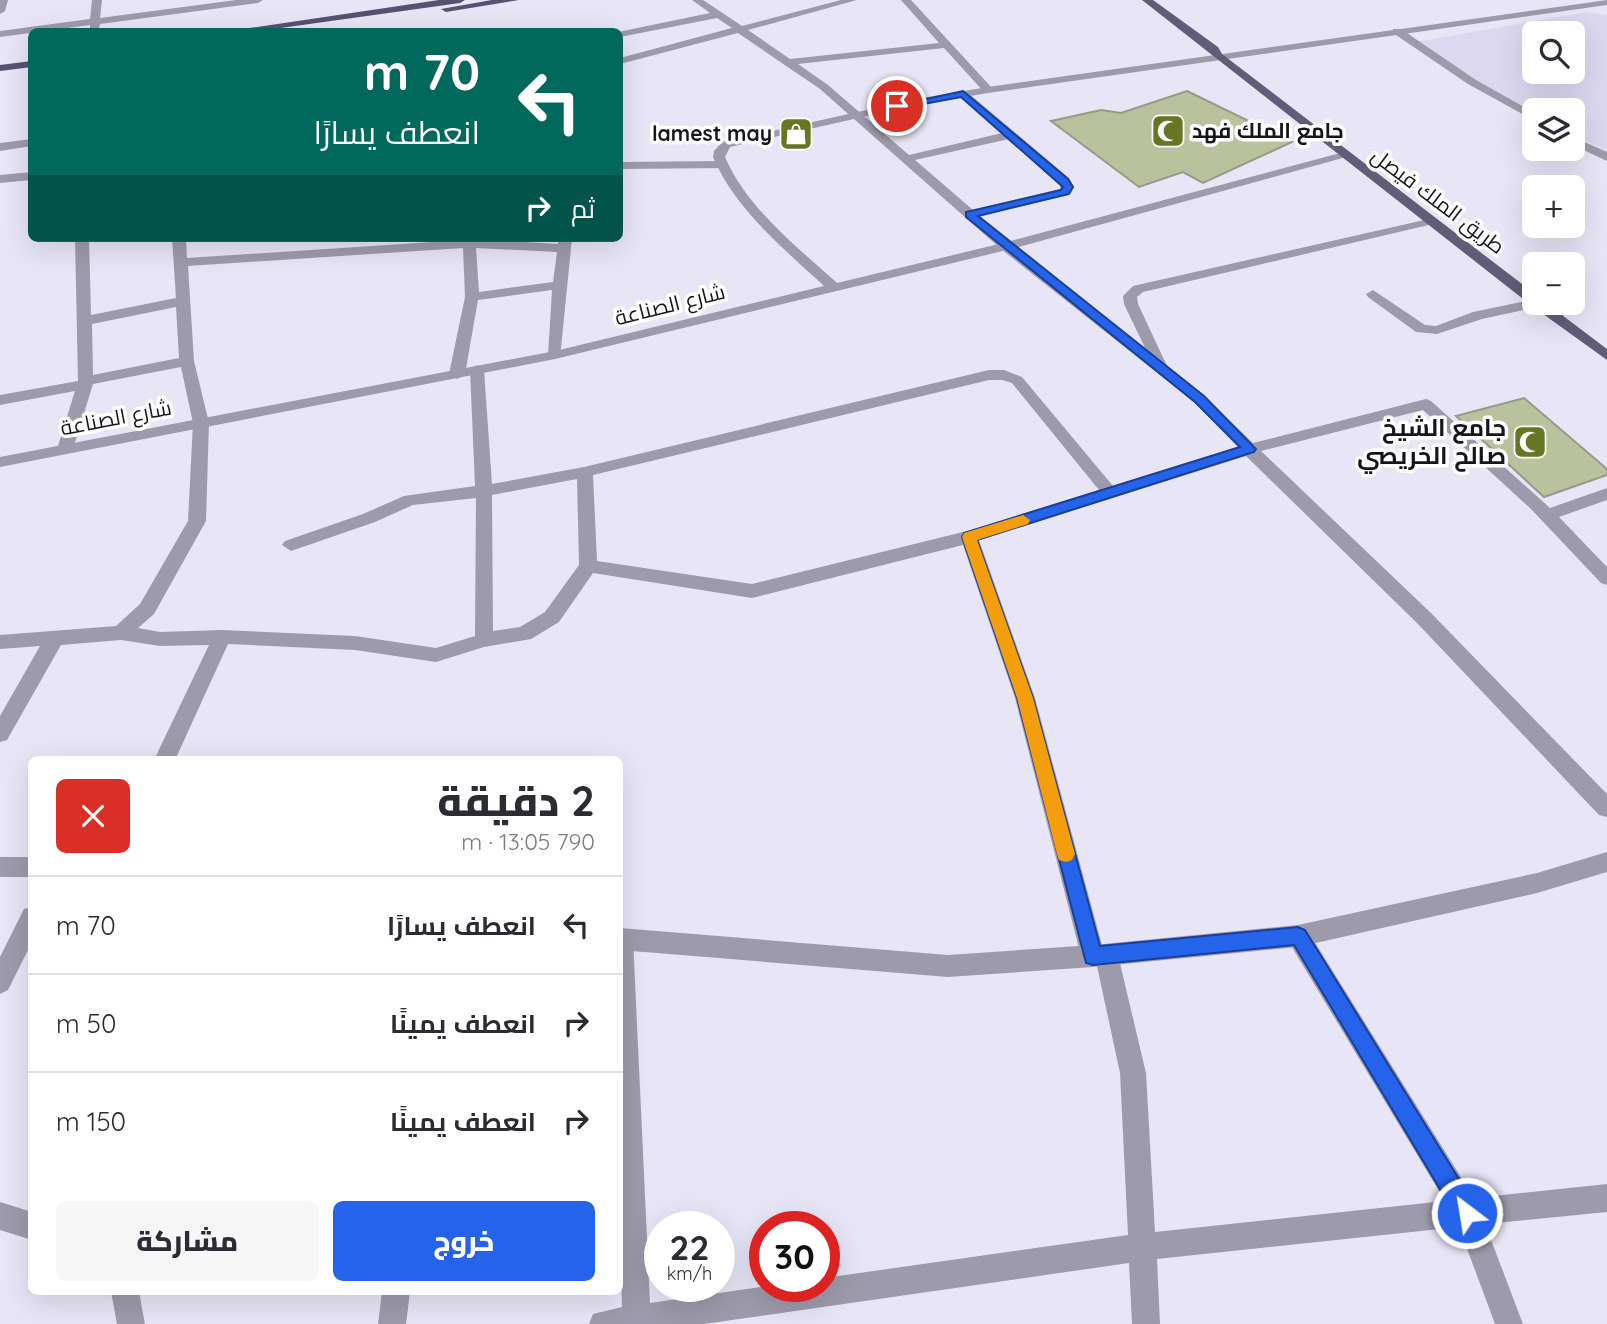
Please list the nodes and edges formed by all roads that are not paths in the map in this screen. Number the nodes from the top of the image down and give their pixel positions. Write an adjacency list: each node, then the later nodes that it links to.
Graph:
1 (3, 0): 12 (street)
2 (97, 0): 14 (street)
3 (258, 0): 14 (street)
4 (460, 0): 16 (highway)
5 (513, 0): 17 (highway)
6 (697, 0): 13 (street)
7 (852, 0): 18 (street)
8 (906, 0): 23 (street)
9 (1132, 0): 24 (main road, طريق الملك فيصل)
10 (1147, 0): 24 (main road, طريق الملك فيصل)
11 (1601, 3): 20 (street)
12 (0, 11)
13 (717, 15): 18 (street); 21 (street)
14 (95, 26): 15 (street)
15 (71, 28)
16 (257, 28)
17 (311, 28)
18 (737, 29): 27 (street); 28 (street)
19 (28, 32): 22 (street)
20 (1397, 32): 24 (street); 33 (street)
21 (623, 33)
22 (0, 34)
23 (946, 45): 28 (street); 31 (street)
24 (1217, 56): 31 (street); 39 (main road, طريق الملك فيصل)
25 (28, 57): 26 (highway)
26 (0, 60)
27 (623, 60)
28 (791, 62): 34 (street)
29 (28, 64): 30 (highway)
30 (0, 68)
31 (988, 90): 32 (street)
32 (963, 94): 34 (street); 35 (street)
33 (1522, 111)
34 (855, 115): 41 (street); 42 (street)
35 (1011, 135): 41 (street); 46 (street)
36 (28, 143): 38 (street)
37 (1585, 145): 40 (street)
38 (0, 147)
39 (1344, 156): 47 (main road, طريق الملك فيصل); 55 (street, شارع الصناعة)
40 (1607, 157)
41 (906, 159): 46 (street)
42 (723, 165): 43 (street); 58 (street)
43 (623, 166)
44 (28, 176): 45 (street)
45 (0, 179)
46 (970, 215): 55 (street)
47 (1428, 220): 59 (main road, طريق الملك فيصل); 69 (street)
48 (82, 242): 65 (street)
49 (180, 242): 56 (street)
50 (426, 242): 54 (street)
51 (470, 242): 61 (street)
52 (517, 242): 53 (street)
53 (564, 243): 57 (street)
54 (339, 244): 56 (street)
55 (1006, 246): 58 (street, شارع الصناعة); 69 (street)
56 (183, 262): 62 (street)
57 (559, 285): 61 (street); 66 (street)
58 (833, 287): 66 (street, شارع الصناعة)
59 (1522, 291)
60 (1373, 294): 63 (street)
61 (472, 297): 71 (street)
62 (183, 301): 65 (street); 68 (street)
63 (1522, 305)
64 (1553, 315): 67 (main road, طريق الملك فيصل)
65 (83, 321): 72 (street)
66 (555, 355): 70 (street, شارع الصناعة)
67 (1607, 356)
68 (187, 361): 72 (street); 74 (street)
69 (1163, 369): 76 (street)
70 (477, 370): 71 (street, شارع الصناعة); 79 (street)
71 (457, 374): 74 (street, شارع الصناعة)
72 (85, 383): 73 (street); 75 (street)
73 (0, 400)
74 (201, 423): 75 (street, شارع الصناعة); 87 (street)
75 (65, 449): 77 (street, شارع الصناعة)
76 (1250, 449): 80 (street); 82 (street); 94 (street)
77 (0, 462)
78 (584, 472): 79 (street); 80 (street); 85 (street)
79 (484, 491): 84 (street); 90 (street)
80 (1110, 493): 83 (street)
81 (1607, 494): 82 (street)
82 (1547, 515): 86 (street)
83 (969, 537): 85 (street); 101 (street)
84 (291, 545)
85 (588, 566): 90 (street)
86 (1607, 578)
87 (121, 633): 88 (street); 89 (street)
88 (57, 636): 91 (street); 92 (street)
89 (222, 637): 90 (street); 93 (street)
90 (484, 640)
91 (0, 642)
92 (0, 734)
93 (166, 756)
94 (1607, 808)
95 (1607, 862): 99 (street)
96 (0, 867): 97 (street)
97 (28, 867)
98 (28, 925): 102 (street)
99 (1298, 936): 101 (street); 105 (street)
100 (623, 939): 101 (street)
101 (1099, 956): 108 (street)
102 (0, 982)
103 (623, 1007): 111 (street)
104 (1607, 1198): 105 (street)
105 (1467, 1213): 108 (street); 116 (street)
106 (0, 1216): 107 (street)
107 (28, 1225)
108 (1142, 1247): 111 (street); 115 (street)
109 (126, 1295): 112 (street)
110 (396, 1295): 113 (street)
111 (637, 1322): 114 (street)
112 (131, 1324)
113 (392, 1324)
114 (603, 1324)
115 (1146, 1324)
116 (1509, 1324)

